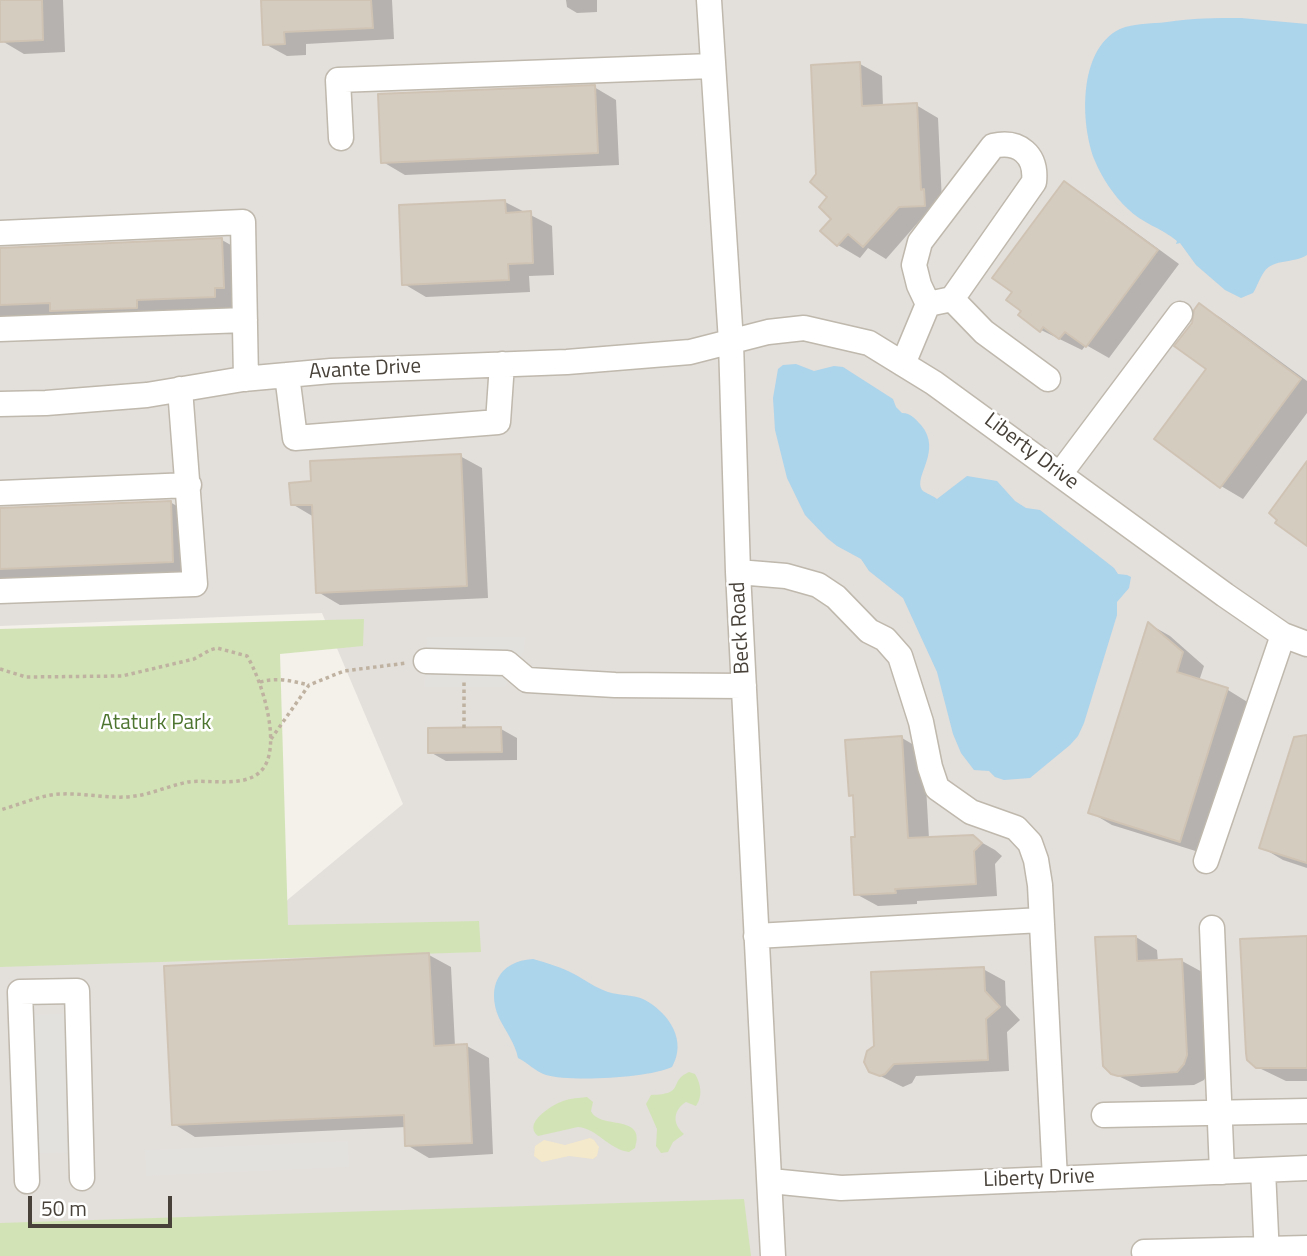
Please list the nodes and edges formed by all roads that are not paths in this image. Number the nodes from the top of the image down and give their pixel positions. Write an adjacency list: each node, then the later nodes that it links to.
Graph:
1 (709, 0): 2 (street, Beck Road)
2 (712, 65): 3 (street); 9 (street, Beck Road)
3 (341, 138)
4 (0, 233): 7 (street)
5 (940, 301): 5 (street); 11 (street); 14 (street)
6 (1180, 314): 17 (street)
7 (245, 320): 8 (street); 13 (street)
8 (0, 329)
9 (731, 342): 10 (street, Avante Drive); 11 (street, Liberty Drive); 20 (street, Beck Road)
10 (502, 364): 12 (street, Avante Drive); 12 (street)
11 (903, 364): 17 (street, Liberty Drive)
12 (287, 375): 13 (street, Avante Drive)
13 (246, 379): 15 (street, Avante Drive)
14 (1048, 379)
15 (180, 389): 16 (street, Avante Drive); 18 (street)
16 (0, 404)
17 (1060, 474): 22 (street, Liberty Drive)
18 (189, 485): 19 (street); 21 (street)
19 (0, 492)
20 (738, 572): 25 (street, Beck Road); 27 (street)
21 (0, 591)
22 (1283, 635): 23 (street, Liberty Drive); 26 (street)
23 (1307, 644)
24 (425, 661): 25 (street)
25 (744, 686): 29 (street, Beck Road)
26 (1206, 861)
27 (1041, 920): 29 (street); 37 (street)
28 (1212, 928): 31 (street)
29 (756, 936): 39 (street, Beck Road)
30 (1307, 1111): 31 (street)
31 (1219, 1112): 32 (street); 35 (street)
32 (1104, 1115)
33 (1307, 1168): 34 (street, Liberty Drive)
34 (1263, 1170): 35 (street, Liberty Drive); 42 (street)
35 (1222, 1171): 37 (street, Liberty Drive)
36 (82, 1178): 38 (street)
37 (1055, 1179): 39 (street, Liberty Drive)
38 (27, 1181)
39 (771, 1181): 43 (street, Beck Road)
40 (1307, 1248): 42 (street)
41 (1144, 1252): 42 (street)
42 (1267, 1253)
43 (773, 1256)

